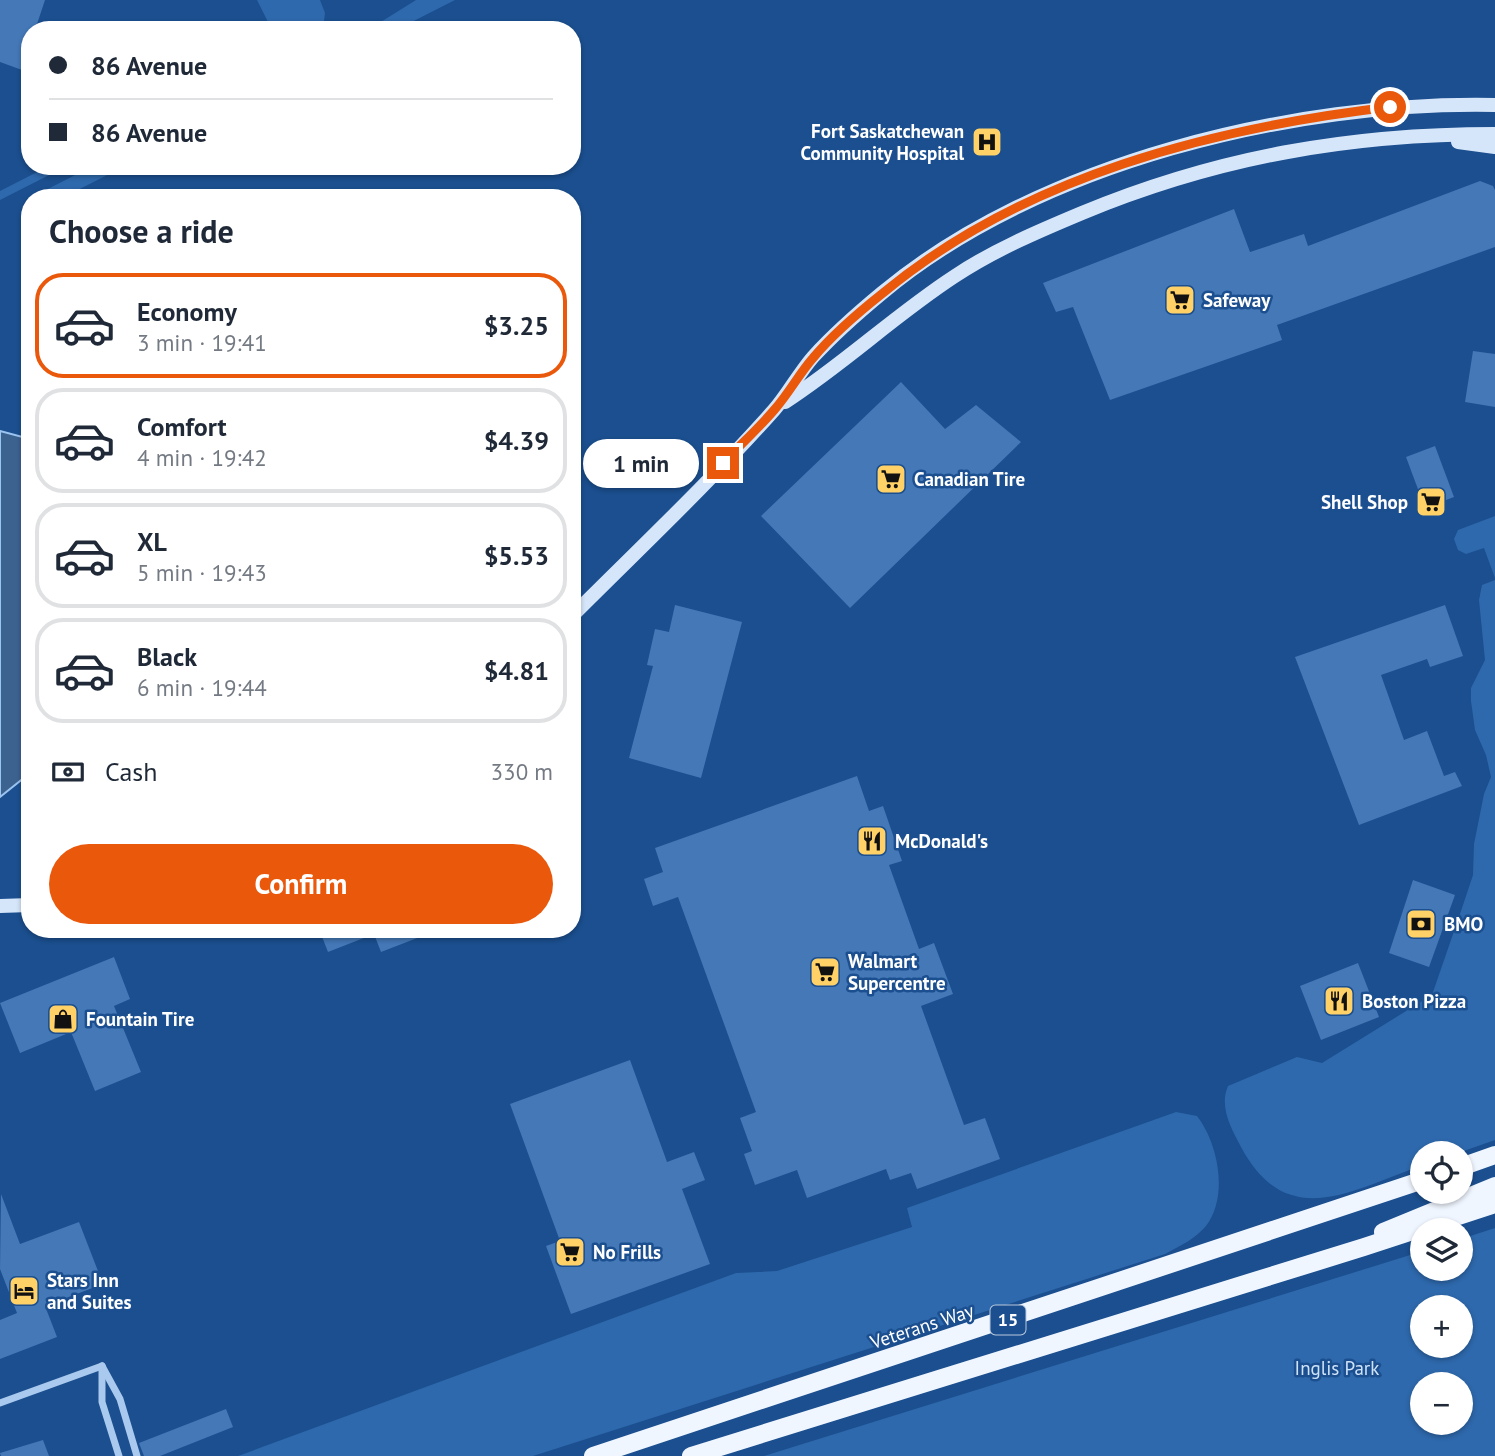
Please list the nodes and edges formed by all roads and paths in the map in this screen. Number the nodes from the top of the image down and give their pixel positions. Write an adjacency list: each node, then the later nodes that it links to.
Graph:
1 (1495, 103): 5 (street)
2 (1495, 134): 3 (street)
3 (1418, 137): 4 (street); 5 (street)
4 (1495, 147)
5 (775, 409): 6 (street)
6 (581, 607)
7 (21, 905): 8 (street)
8 (0, 906)
9 (1495, 1155): 10 (main road)
10 (1473, 1163)
11 (1410, 1184): 19 (main road, Veterans Way / 15)
12 (1495, 1186): 14 (main road)
13 (1495, 1203): 14 (main road, 15)
14 (1364, 1247): 20 (main road, 15)
15 (102, 1366): 16 (street); 17 (street); 18 (street)
16 (0, 1403)
17 (119, 1456)
18 (137, 1456)
19 (593, 1456)
20 (691, 1456)

